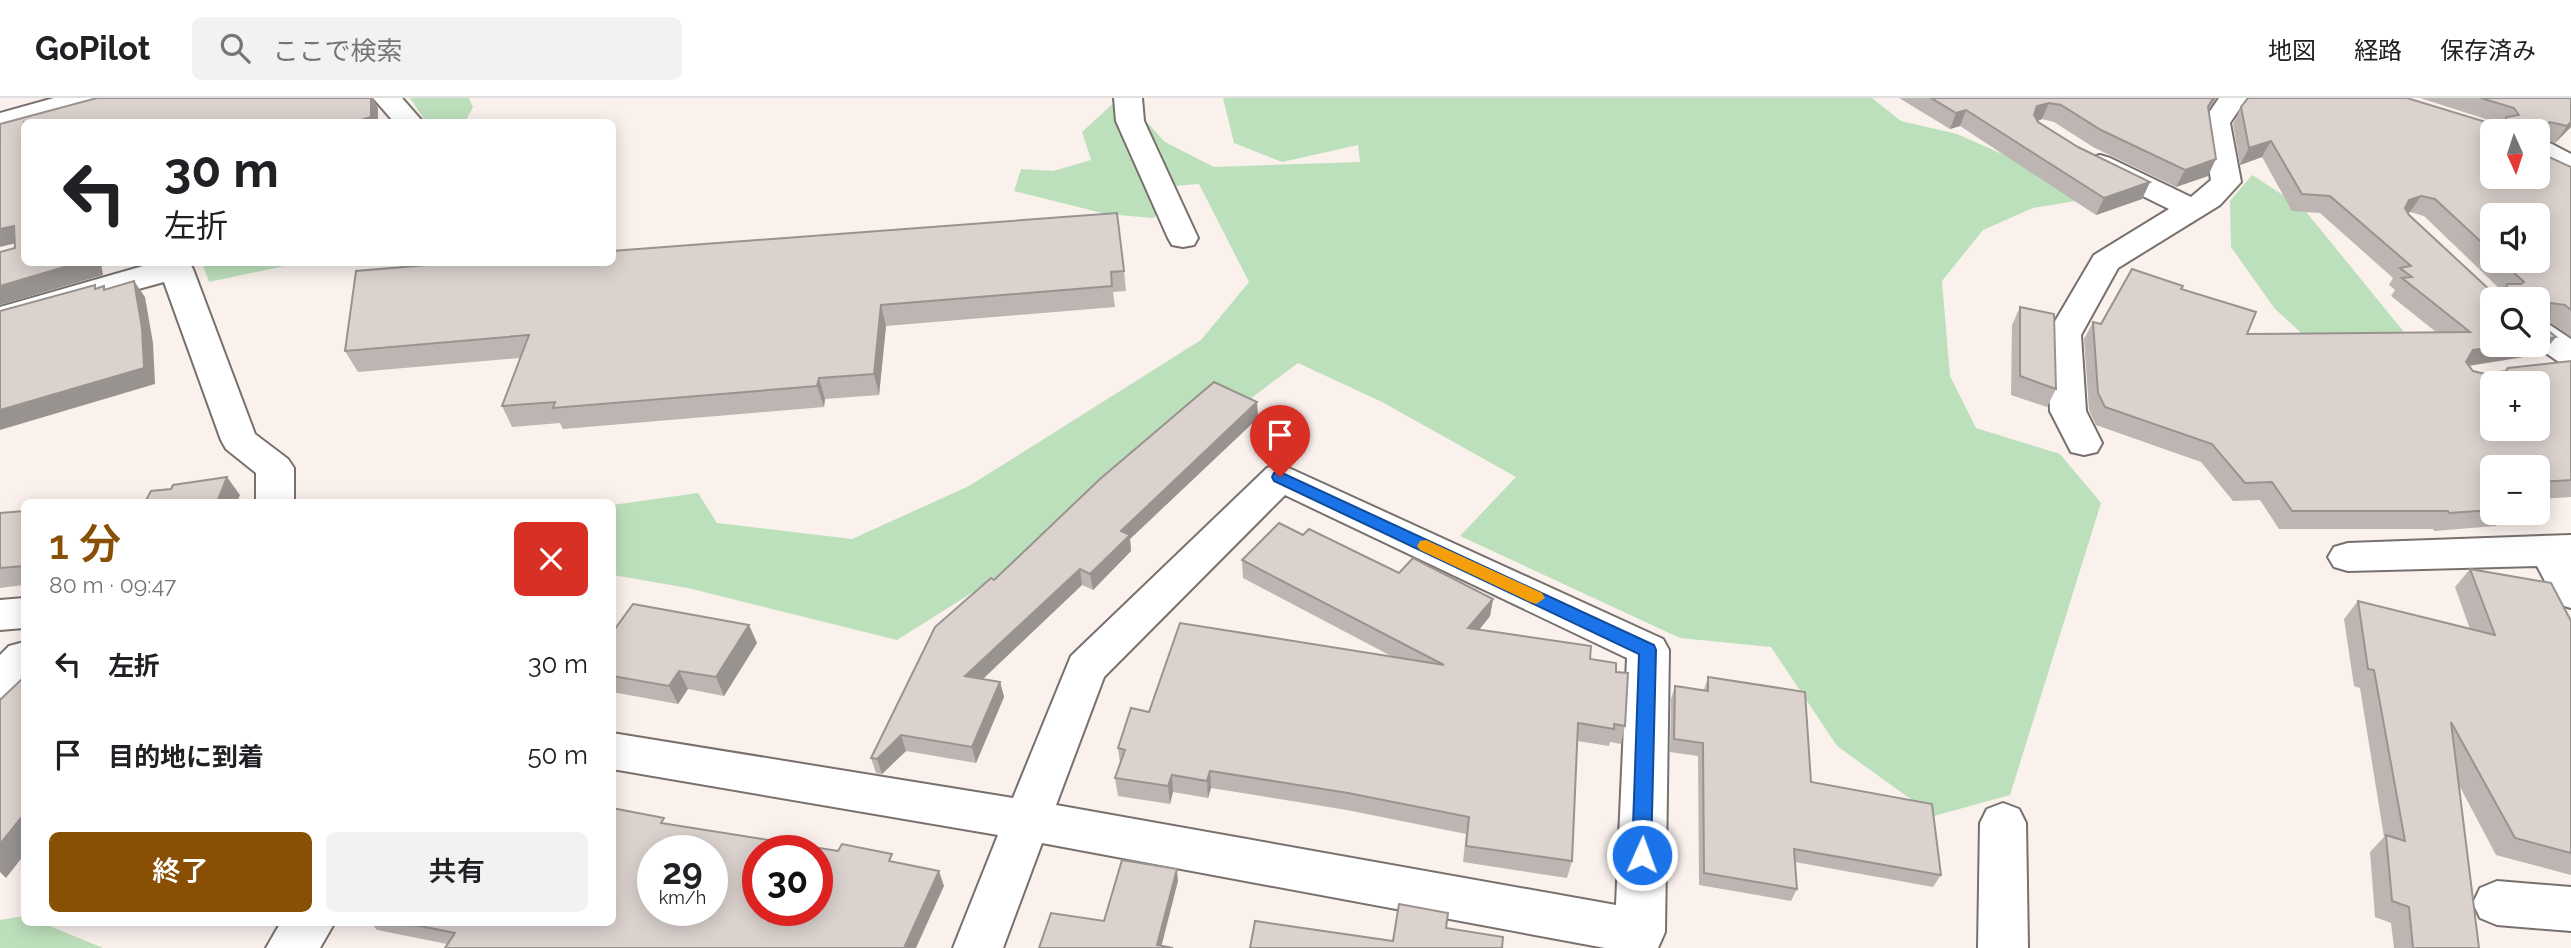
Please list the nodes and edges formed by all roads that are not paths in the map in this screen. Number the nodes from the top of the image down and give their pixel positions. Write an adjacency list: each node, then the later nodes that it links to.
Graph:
1 (85, 98): 6 (street)
2 (387, 98): 5 (street)
3 (1128, 98): 13 (street)
4 (2233, 98): 12 (street)
5 (406, 119)
6 (0, 121)
7 (2073, 149): 12 (street)
8 (2550, 151): 10 (street)
9 (2550, 154): 11 (street)
10 (2571, 156)
11 (2571, 165)
12 (2192, 209): 20 (street)
13 (1184, 238)
14 (175, 266): 15 (street); 21 (street)
15 (0, 317)
16 (2550, 340): 17 (street)
17 (2571, 355)
18 (2571, 363): 19 (street)
19 (2534, 369)
20 (2084, 443)
21 (275, 499)
22 (2560, 550): 23 (street); 24 (street)
23 (2348, 556)
24 (2571, 593)
25 (21, 613): 26 (street)
26 (0, 615)
27 (21, 661): 28 (street)
28 (0, 681)
29 (616, 752): 30 (street)
30 (1028, 820): 30 (street); 36 (street)
31 (2003, 823): 37 (street)
32 (2497, 903): 33 (street)
33 (2571, 909)
34 (307, 926): 35 (street)
35 (291, 948)
36 (978, 948)
37 (2003, 948)

